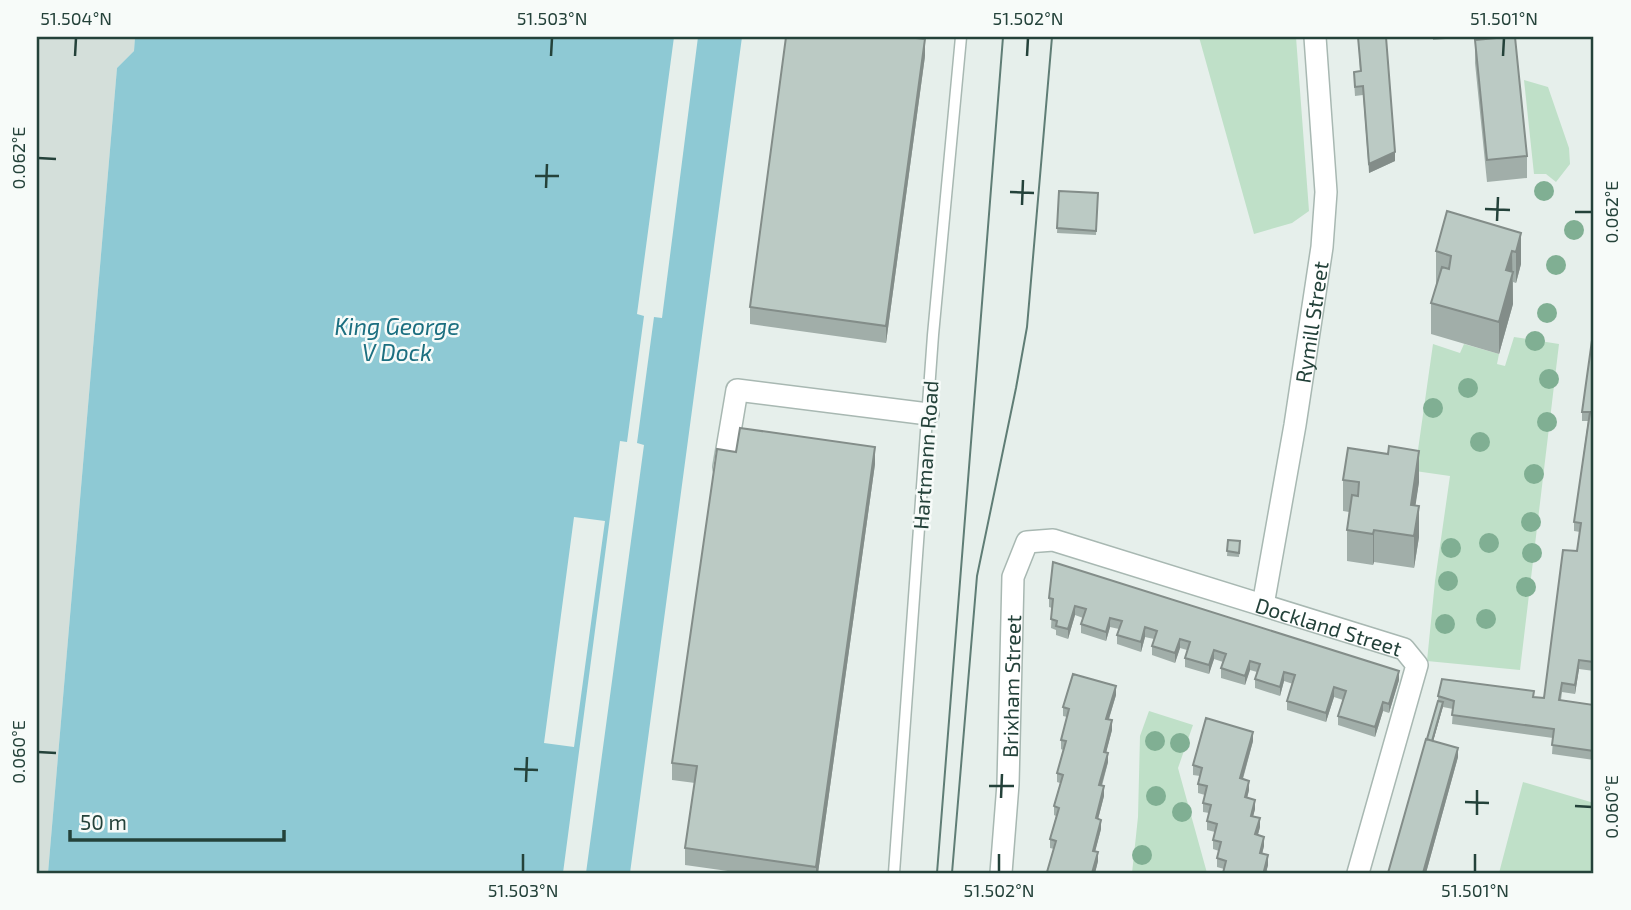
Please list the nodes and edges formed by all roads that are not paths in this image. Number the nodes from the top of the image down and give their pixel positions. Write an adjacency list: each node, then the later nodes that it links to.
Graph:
1 (961, 37): 3 (lane, Hartmann Road)
2 (1315, 37): 6 (street, Rymill Street)
3 (928, 414): 4 (street); 7 (lane, Hartmann Road)
4 (724, 467)
5 (1027, 542): 6 (street, Dockland Street); 8 (street, Brixham Street)
6 (1263, 605): 9 (street, Dockland Street)
7 (894, 873)
8 (1001, 873)
9 (1358, 873)

